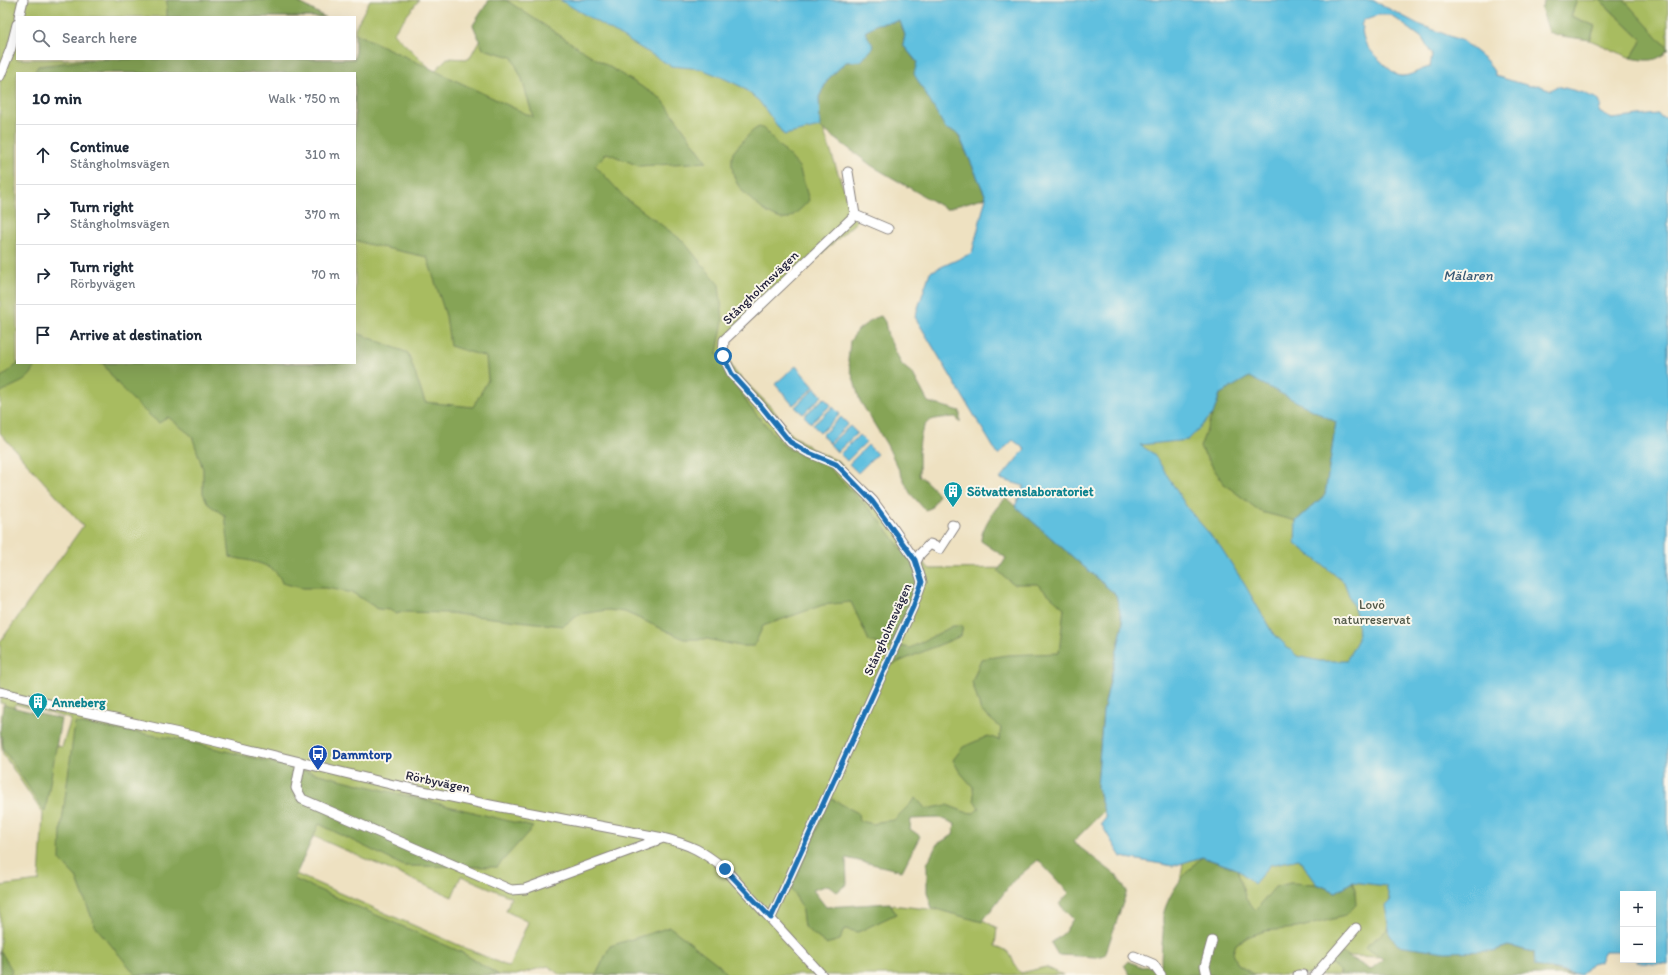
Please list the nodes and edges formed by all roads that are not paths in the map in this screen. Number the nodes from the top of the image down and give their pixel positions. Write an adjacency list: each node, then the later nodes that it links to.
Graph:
1 (23, 0): 2 (street)
2 (19, 16)
3 (16, 28): 4 (street)
4 (0, 76)
5 (848, 172): 6 (street)
6 (855, 215): 7 (street); 9 (street, Stångholmsvägen)
7 (888, 229)
8 (952, 525): 9 (street)
9 (916, 562): 13 (street, Stångholmsvägen)
10 (0, 692): 11 (street, Rörbyvägen)
11 (301, 762): 12 (street, Rörbyvägen); 12 (street)
12 (663, 838): 13 (street, Rörbyvägen)
13 (771, 918): 17 (street, Rörbyvägen)
14 (1356, 928): 22 (street)
15 (1212, 941): 19 (street)
16 (1134, 956): 18 (street)
17 (822, 975)
18 (1160, 975)
19 (1207, 975)
20 (1298, 975): 21 (street)
21 (1303, 975)
22 (1314, 975)

